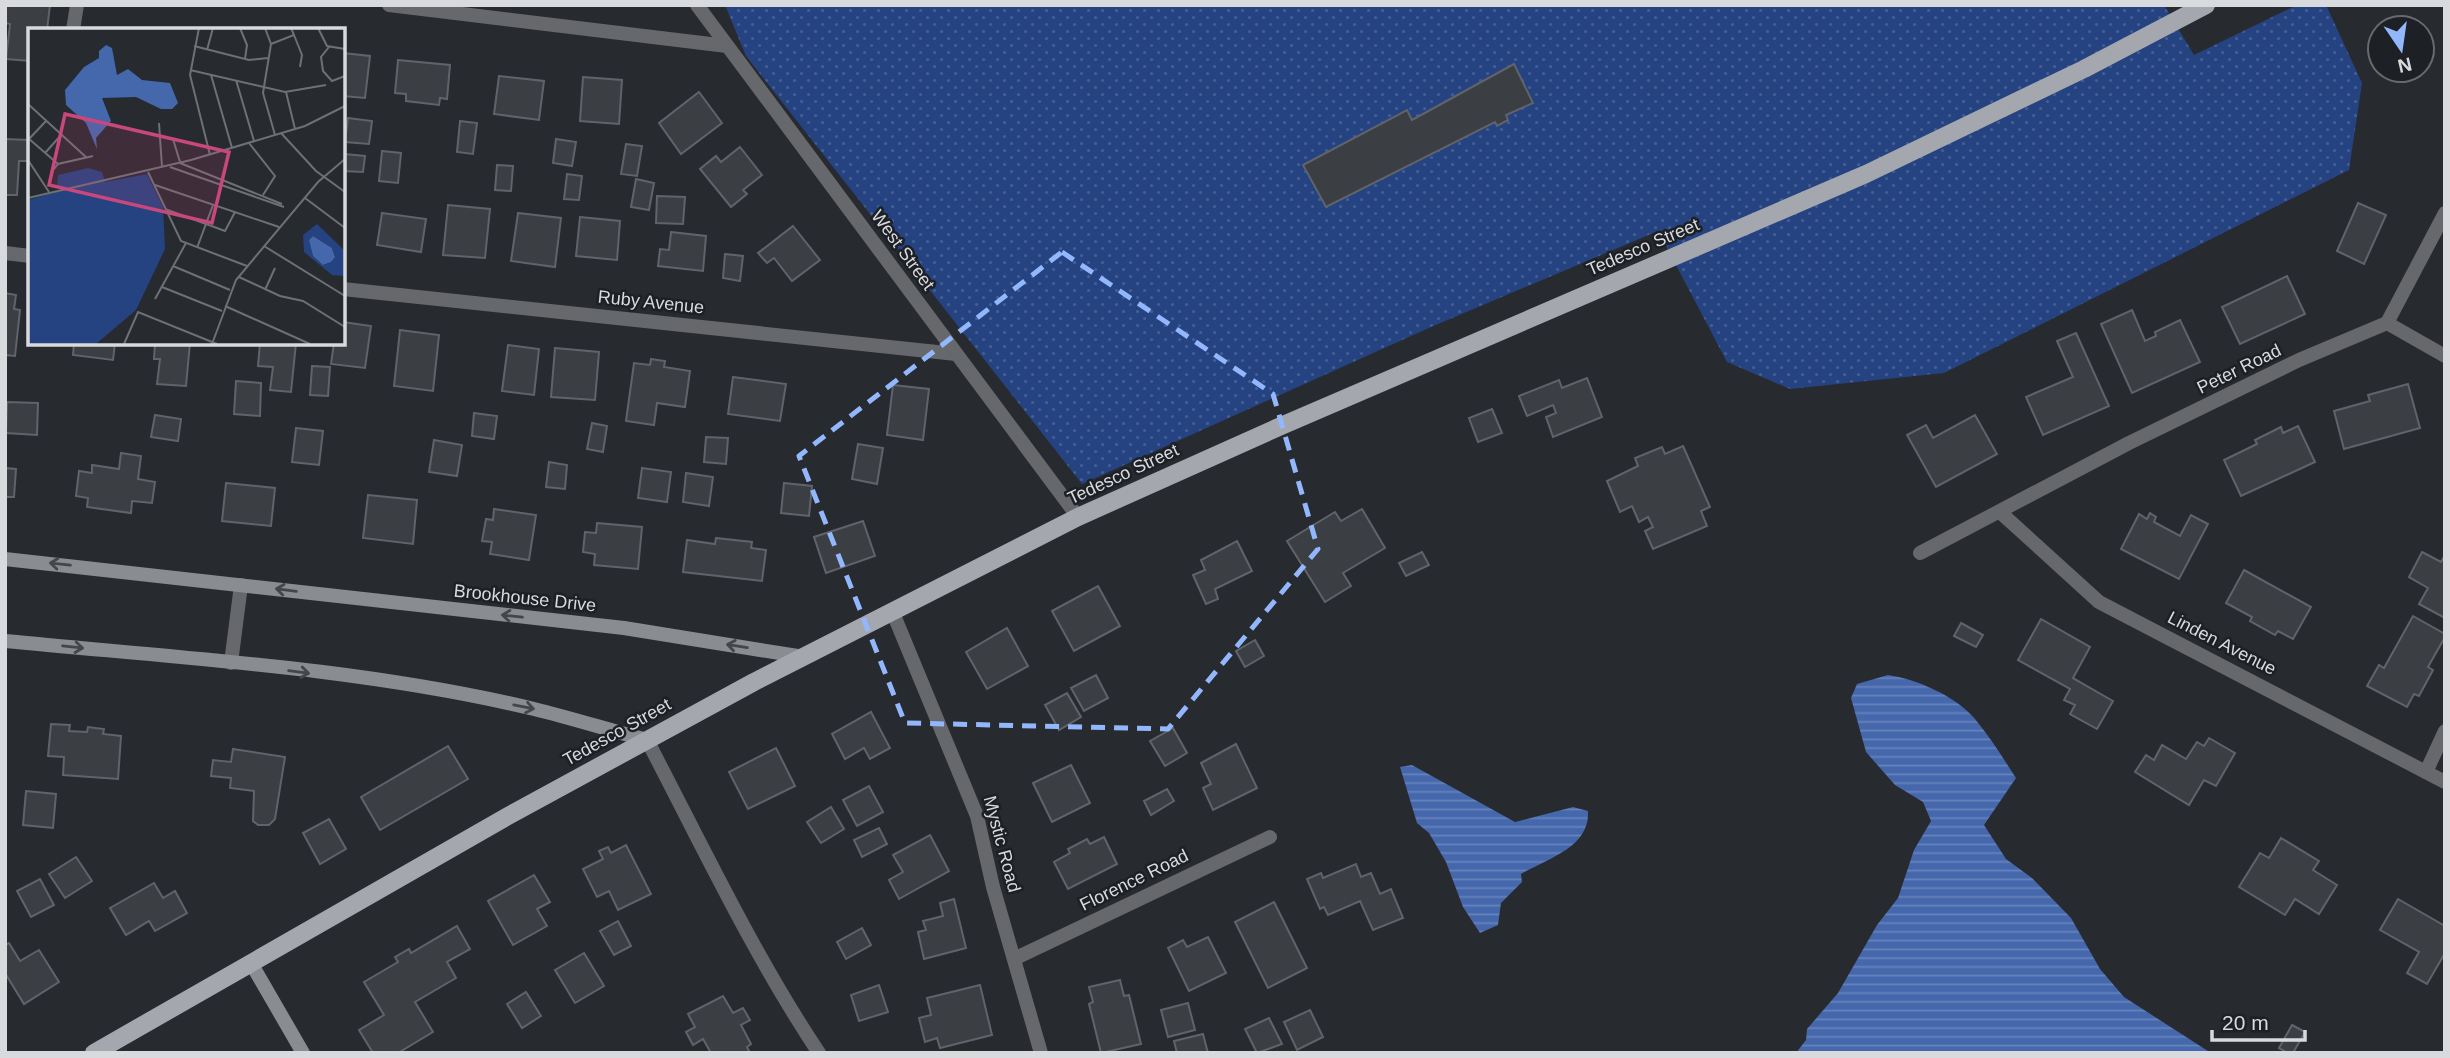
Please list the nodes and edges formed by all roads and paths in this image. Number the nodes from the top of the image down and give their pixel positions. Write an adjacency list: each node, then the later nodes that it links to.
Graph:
1 (77, 5): 5 (street)
2 (389, 5): 6 (street)
3 (697, 5): 6 (street, West Street)
4 (2206, 5): 15 (main road, Tedesco Street)
5 (74, 28)
6 (727, 46): 12 (street, West Street)
7 (2445, 213): 11 (street)
8 (5, 253): 9 (street)
9 (28, 256)
10 (345, 289): 12 (street, Ruby Avenue)
11 (2387, 323): 13 (street); 14 (street, Peter Road)
12 (956, 354): 15 (street, West Street)
13 (2445, 356)
14 (2000, 512): 16 (street, Peter Road); 25 (street, Linden Avenue)
15 (1078, 517): 19 (main road, Tedesco Street)
16 (1920, 553)
17 (5, 559): 18 (main road, Brookhouse Drive, one-way to 17)
18 (241, 585): 21 (main road, Brookhouse Drive, one-way to 18); 22 (street)
19 (893, 613): 21 (main road, Tedesco Street); 28 (street, Mystic Road)
20 (5, 641): 22 (main road, one-way to 22)
21 (804, 657): 24 (main road, Tedesco Street)
22 (231, 663): 24 (main road, one-way to 24)
23 (2445, 731): 25 (street)
24 (647, 740): 29 (main road, Tedesco Street); 32 (street)
25 (2426, 772): 26 (street, Linden Avenue)
26 (2445, 782)
27 (1270, 837): 28 (street, Florence Road)
28 (1016, 958): 33 (street, Mystic Road)
29 (251, 963): 30 (main road, Tedesco Street); 31 (main road)
30 (94, 1053)
31 (303, 1053)
32 (819, 1053)
33 (1041, 1053)

